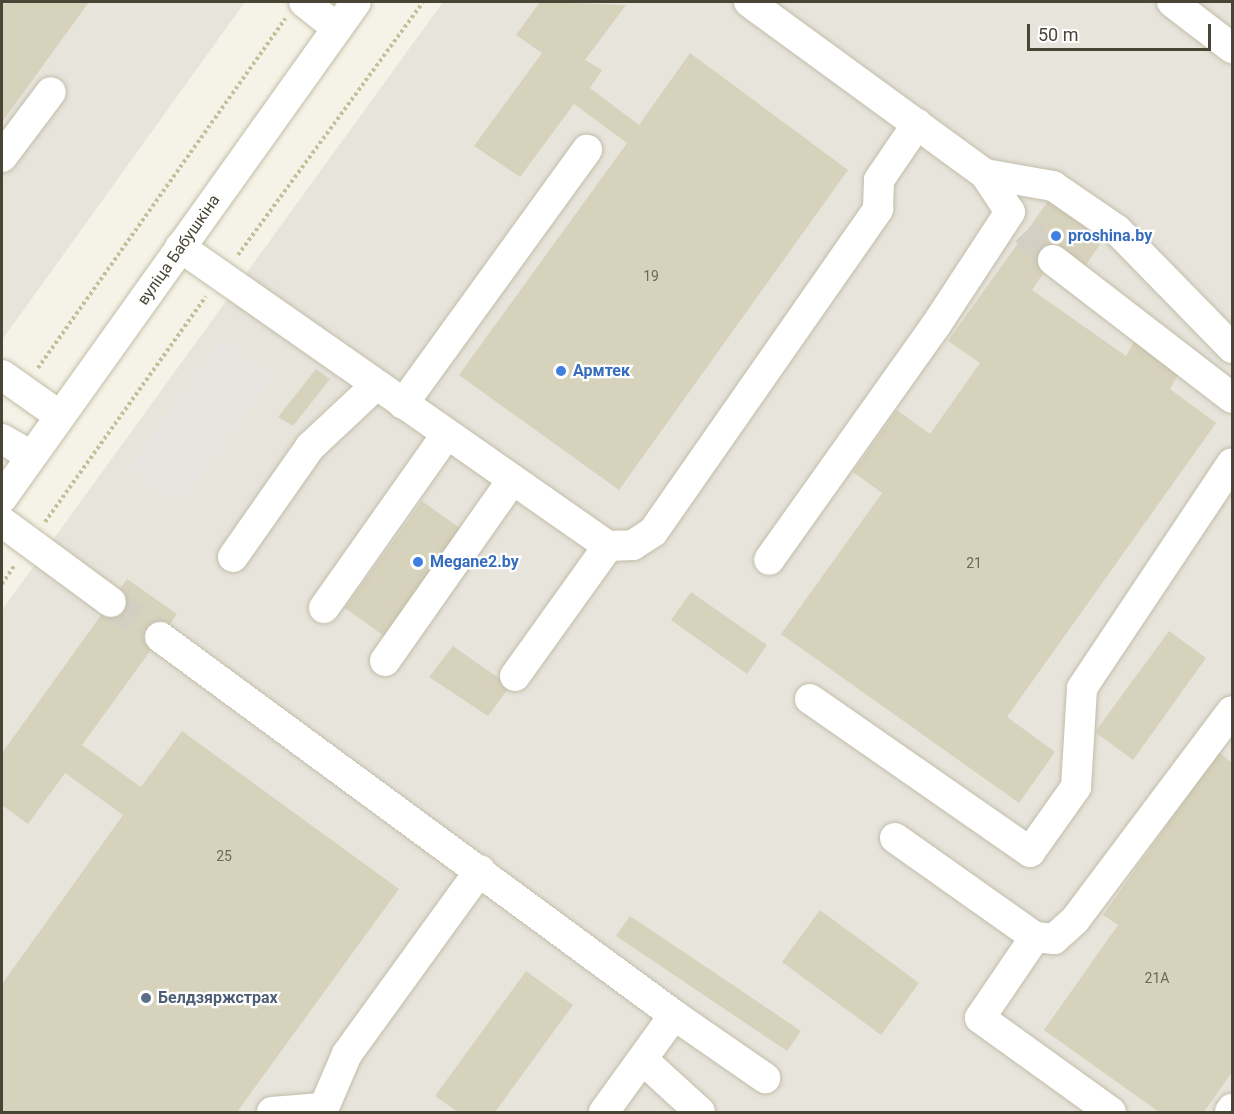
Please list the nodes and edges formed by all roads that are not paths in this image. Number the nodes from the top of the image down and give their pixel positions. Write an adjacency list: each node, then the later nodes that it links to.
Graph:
1 (356, 2): 5 (street, вуліца Бабушкіна)
2 (749, 2): 8 (street)
3 (1172, 2): 6 (street)
4 (298, 6): 5 (street)
5 (338, 28): 12 (street, вуліца Бабушкіна)
6 (1233, 48)
7 (51, 92): 10 (street)
8 (917, 124): 11 (street); 27 (street)
9 (587, 150): 18 (street)
10 (2, 158)
11 (985, 174): 14 (street); 29 (street)
12 (180, 247): 16 (street); 19 (street, вуліца Бабушкіна)
13 (1053, 260): 17 (street)
14 (1233, 348)
15 (13, 382): 19 (street)
16 (375, 386): 18 (street); 28 (street)
17 (1233, 398)
18 (403, 404): 20 (street)
19 (60, 416): 22 (street, вуліца Бабушкіна)
20 (446, 435): 24 (street); 31 (street)
21 (2, 439): 22 (street)
22 (31, 456): 25 (street, вуліца Бабушкіна)
23 (1233, 463): 35 (street)
24 (512, 480): 27 (street); 33 (street)
25 (2, 498)
26 (2, 522): 30 (street)
27 (608, 546): 34 (street)
28 (233, 557)
29 (769, 560)
30 (111, 602)
31 (324, 608)
32 (160, 637): 38 (street)
33 (385, 661)
34 (515, 676)
35 (810, 699)
36 (1233, 711): 39 (street)
37 (895, 838): 39 (street)
38 (480, 870): 40 (street); 43 (street)
39 (1035, 937): 47 (street)
40 (674, 1015): 41 (street); 42 (street)
41 (643, 1060): 45 (street); 46 (street)
42 (765, 1078)
43 (322, 1110): 44 (street)
44 (272, 1113)
45 (604, 1113)
46 (700, 1113)
47 (1111, 1113)

